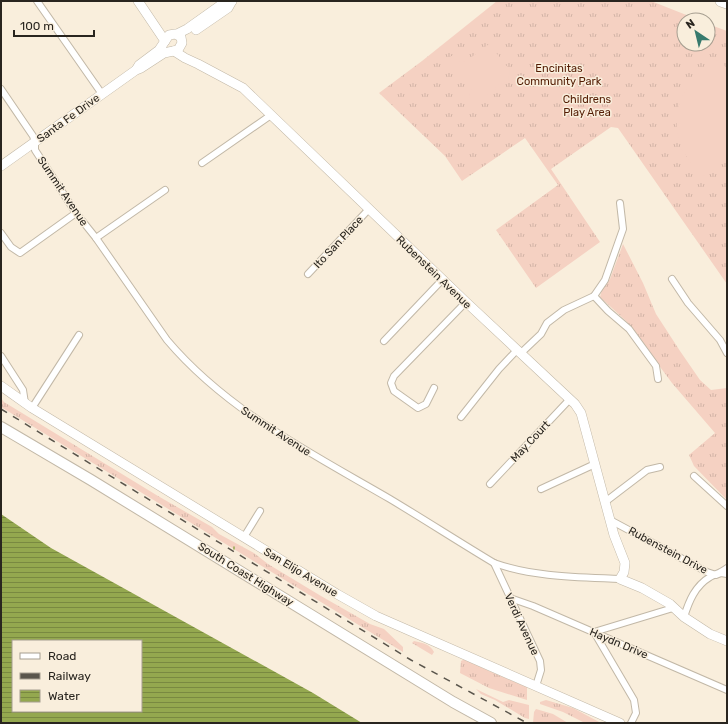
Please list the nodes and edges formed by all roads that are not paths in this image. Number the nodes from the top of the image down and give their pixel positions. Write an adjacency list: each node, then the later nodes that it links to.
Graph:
1 (37, 1): 11 (street)
2 (138, 1): 6 (main road)
3 (232, 1): 8 (main road, Santa Fe Drive)
4 (721, 1): 5 (highway)
5 (727, 3)
6 (153, 23): 7 (main road); 8 (main road)
7 (165, 41): 8 (main road, Santa Fe Drive); 9 (main road, Santa Fe Drive)
8 (176, 43): 9 (main road, Santa Fe Drive); 12 (main road, Rubenstein Avenue)
9 (136, 70): 11 (main road, Santa Fe Drive)
10 (1, 89): 13 (street, Summit Avenue)
11 (102, 94): 13 (main road, Santa Fe Drive)
12 (271, 115): 14 (street); 18 (main road, Rubenstein Avenue)
13 (35, 142): 15 (main road, Santa Fe Drive); 19 (street, Summit Avenue)
14 (202, 163)
15 (1, 166)
16 (165, 190): 21 (street)
17 (620, 203): 25 (street)
18 (369, 209): 22 (street, Ito San Place); 23 (main road, Rubenstein Avenue)
19 (76, 213): 20 (street); 21 (street, Summit Avenue)
20 (1, 233)
21 (96, 238): 49 (street, Summit Avenue)
22 (308, 274)
23 (443, 279): 26 (main road, Rubenstein Avenue); 28 (street)
24 (672, 279): 30 (street)
25 (594, 296): 29 (street); 32 (street)
26 (466, 302): 29 (main road, Rubenstein Avenue); 34 (street)
27 (79, 335): 36 (street)
28 (384, 341)
29 (519, 352): 35 (main road, Rubenstein Avenue); 37 (street)
30 (727, 353)
31 (1, 356): 36 (street)
32 (658, 379)
33 (1, 386): 36 (main road, San Elijo Avenue)
34 (434, 388)
35 (570, 399): 39 (main road, Rubenstein Avenue); 42 (street, May Court)
36 (28, 405): 48 (main road, San Elijo Avenue)
37 (460, 417)
38 (1, 427): 61 (main road, South Coast Highway)
39 (594, 464): 43 (street); 44 (main road, Rubenstein Avenue)
40 (660, 467): 44 (street)
41 (694, 476): 45 (street)
42 (490, 484)
43 (541, 489)
44 (605, 502): 47 (main road, Rubenstein Avenue)
45 (727, 506)
46 (260, 512): 48 (street)
47 (610, 520): 52 (street, Rubenstein Drive); 53 (main road, Rubenstein Avenue)
48 (244, 537): 59 (main road, San Elijo Avenue)
49 (494, 562): 53 (street, Summit Avenue); 54 (street, Verdi Avenue)
50 (727, 568): 52 (street)
51 (727, 574): 52 (street, Rubenstein Drive)
52 (716, 575): 56 (street)
53 (620, 579): 55 (main road)
54 (510, 598): 57 (street, Haydn Drive); 59 (street, Verdi Avenue)
55 (673, 608): 56 (main road); 57 (street)
56 (684, 617): 58 (main road)
57 (594, 632): 60 (street, Haydn Drive); 63 (street)
58 (727, 641)
59 (536, 686): 62 (main road, San Elijo Avenue)
60 (727, 690)
61 (491, 723)
62 (620, 723)
63 (631, 723)

